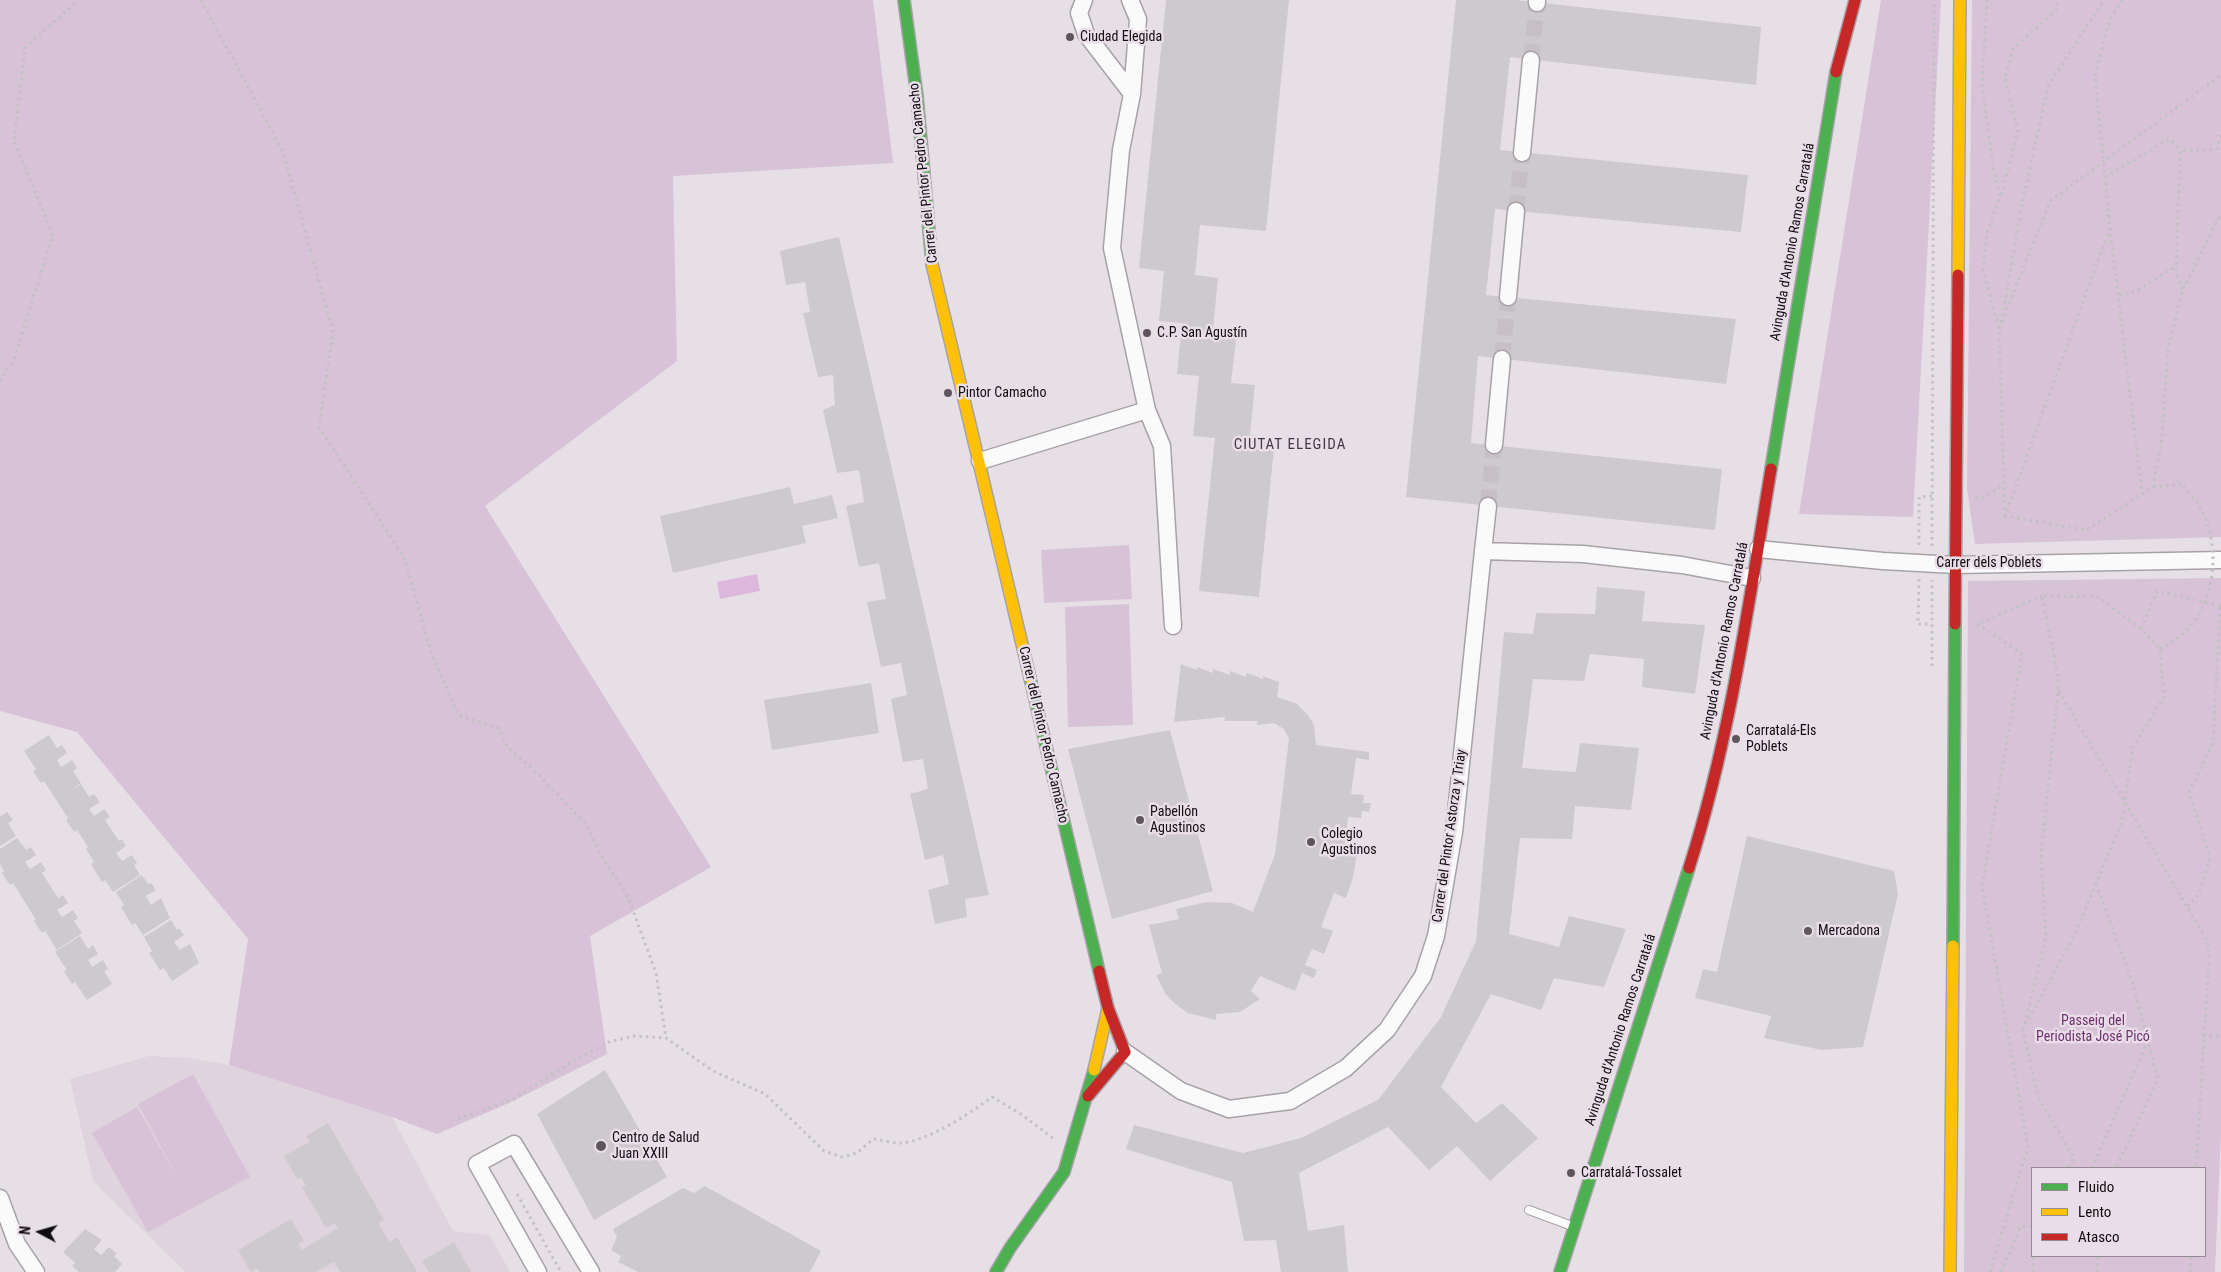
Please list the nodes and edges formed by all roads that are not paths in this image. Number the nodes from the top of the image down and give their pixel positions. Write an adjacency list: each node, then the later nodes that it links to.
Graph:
1 (904, 0): 14 (street, Carrer del Pintor Pedro Camacho)
2 (1084, 0): 7 (street)
3 (1130, 0): 7 (street)
4 (1855, 0): 16 (street, Avinguda d'Antonio Ramos Carratalá)
5 (1960, 0): 19 (street)
6 (1531, 60): 8 (street)
7 (1132, 94): 12 (street)
8 (1522, 153)
9 (1516, 211): 10 (street)
10 (1508, 297)
11 (1502, 359): 13 (street)
12 (1147, 410): 14 (street); 21 (street)
13 (1494, 445)
14 (980, 461): 22 (street, Carrer del Pintor Pedro Camacho)
15 (1488, 506): 17 (street, Carrer del Pintor Astorza y Triay)
16 (1758, 549): 19 (street, Carrer dels Poblets); 20 (street, Avinguda d'Antonio Ramos Carratalá)
17 (1483, 551): 20 (street); 23 (street, Carrer del Pintor Astorza y Triay)
18 (2221, 560): 19 (street, Carrer dels Poblets)
19 (1955, 565): 35 (street)
20 (1752, 578): 27 (street, Avinguda d'Antonio Ramos Carratalá)
21 (1173, 626)
22 (1108, 1008): 23 (street); 24 (street)
23 (1124, 1052): 24 (street)
24 (1088, 1096): 28 (street)
25 (0, 1198): 30 (street)
26 (1529, 1210): 27 (lane)
27 (1574, 1226): 34 (street, Avinguda d'Antonio Ramos Carratalá)
28 (1010, 1248): 29 (street); 33 (street)
29 (984, 1268)
30 (36, 1272)
31 (538, 1272): 32 (street)
32 (591, 1272)
33 (996, 1272)
34 (1560, 1272)
35 (1950, 1272)

